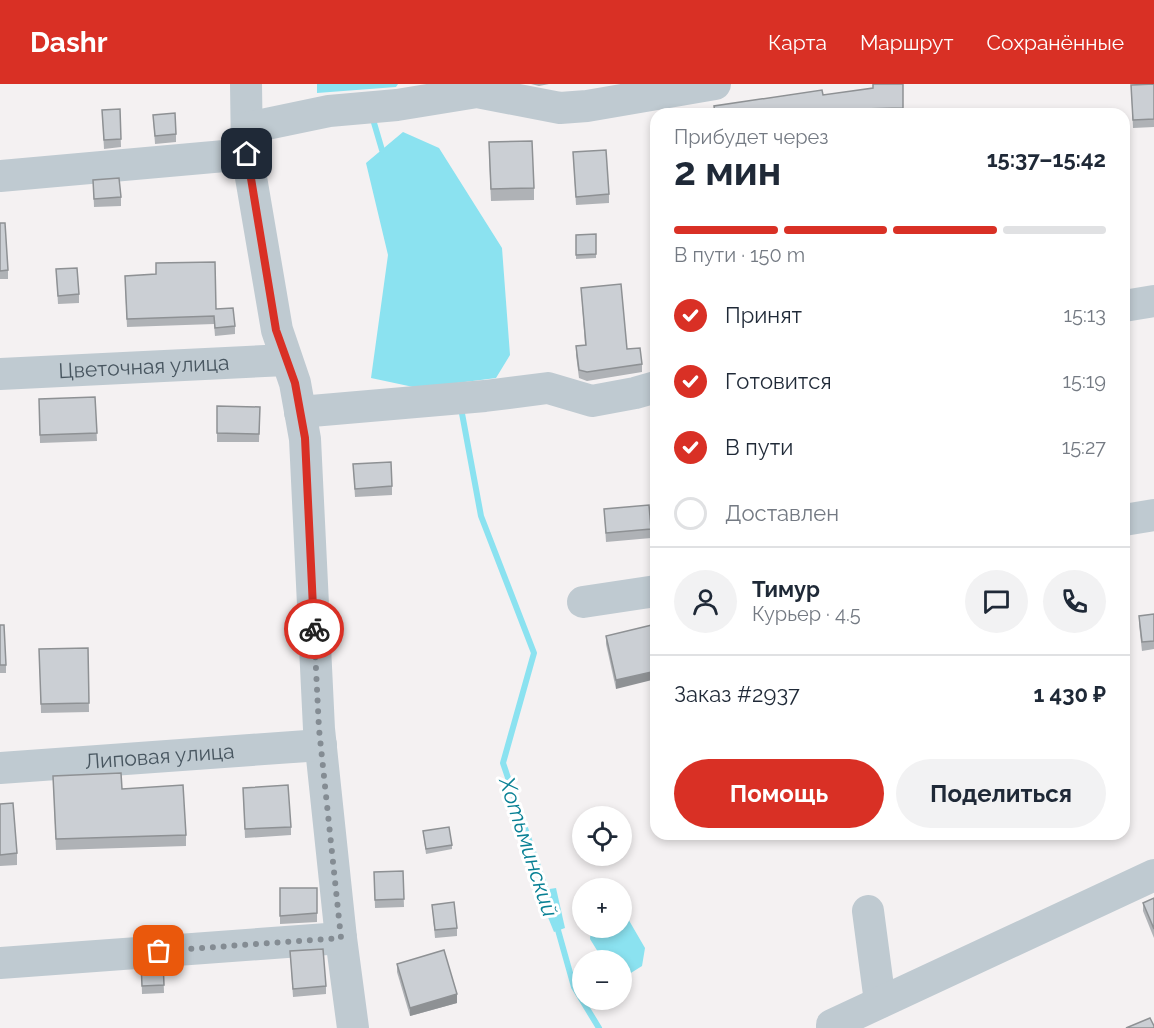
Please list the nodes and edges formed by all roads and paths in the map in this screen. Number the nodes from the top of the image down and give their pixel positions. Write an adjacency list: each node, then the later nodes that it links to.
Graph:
1 (246, 84): 3 (street)
2 (715, 84): 3 (street)
3 (247, 141): 4 (street); 7 (street)
4 (0, 176)
5 (1154, 301): 6 (street)
6 (1130, 305)
7 (286, 360): 8 (street, Цветочная улица); 10 (street)
8 (0, 374)
9 (650, 389): 10 (street)
10 (300, 412): 15 (street)
11 (1154, 515): 12 (street)
12 (1130, 519)
13 (650, 592): 14 (street)
14 (583, 602)
15 (321, 745): 16 (street, Липовая улица); 19 (street)
16 (0, 768)
17 (1154, 875): 21 (street)
18 (868, 911): 21 (street)
19 (341, 938): 20 (street); 22 (street)
20 (0, 963)
21 (880, 1002): 23 (street)
22 (353, 1028)
23 (832, 1028)

